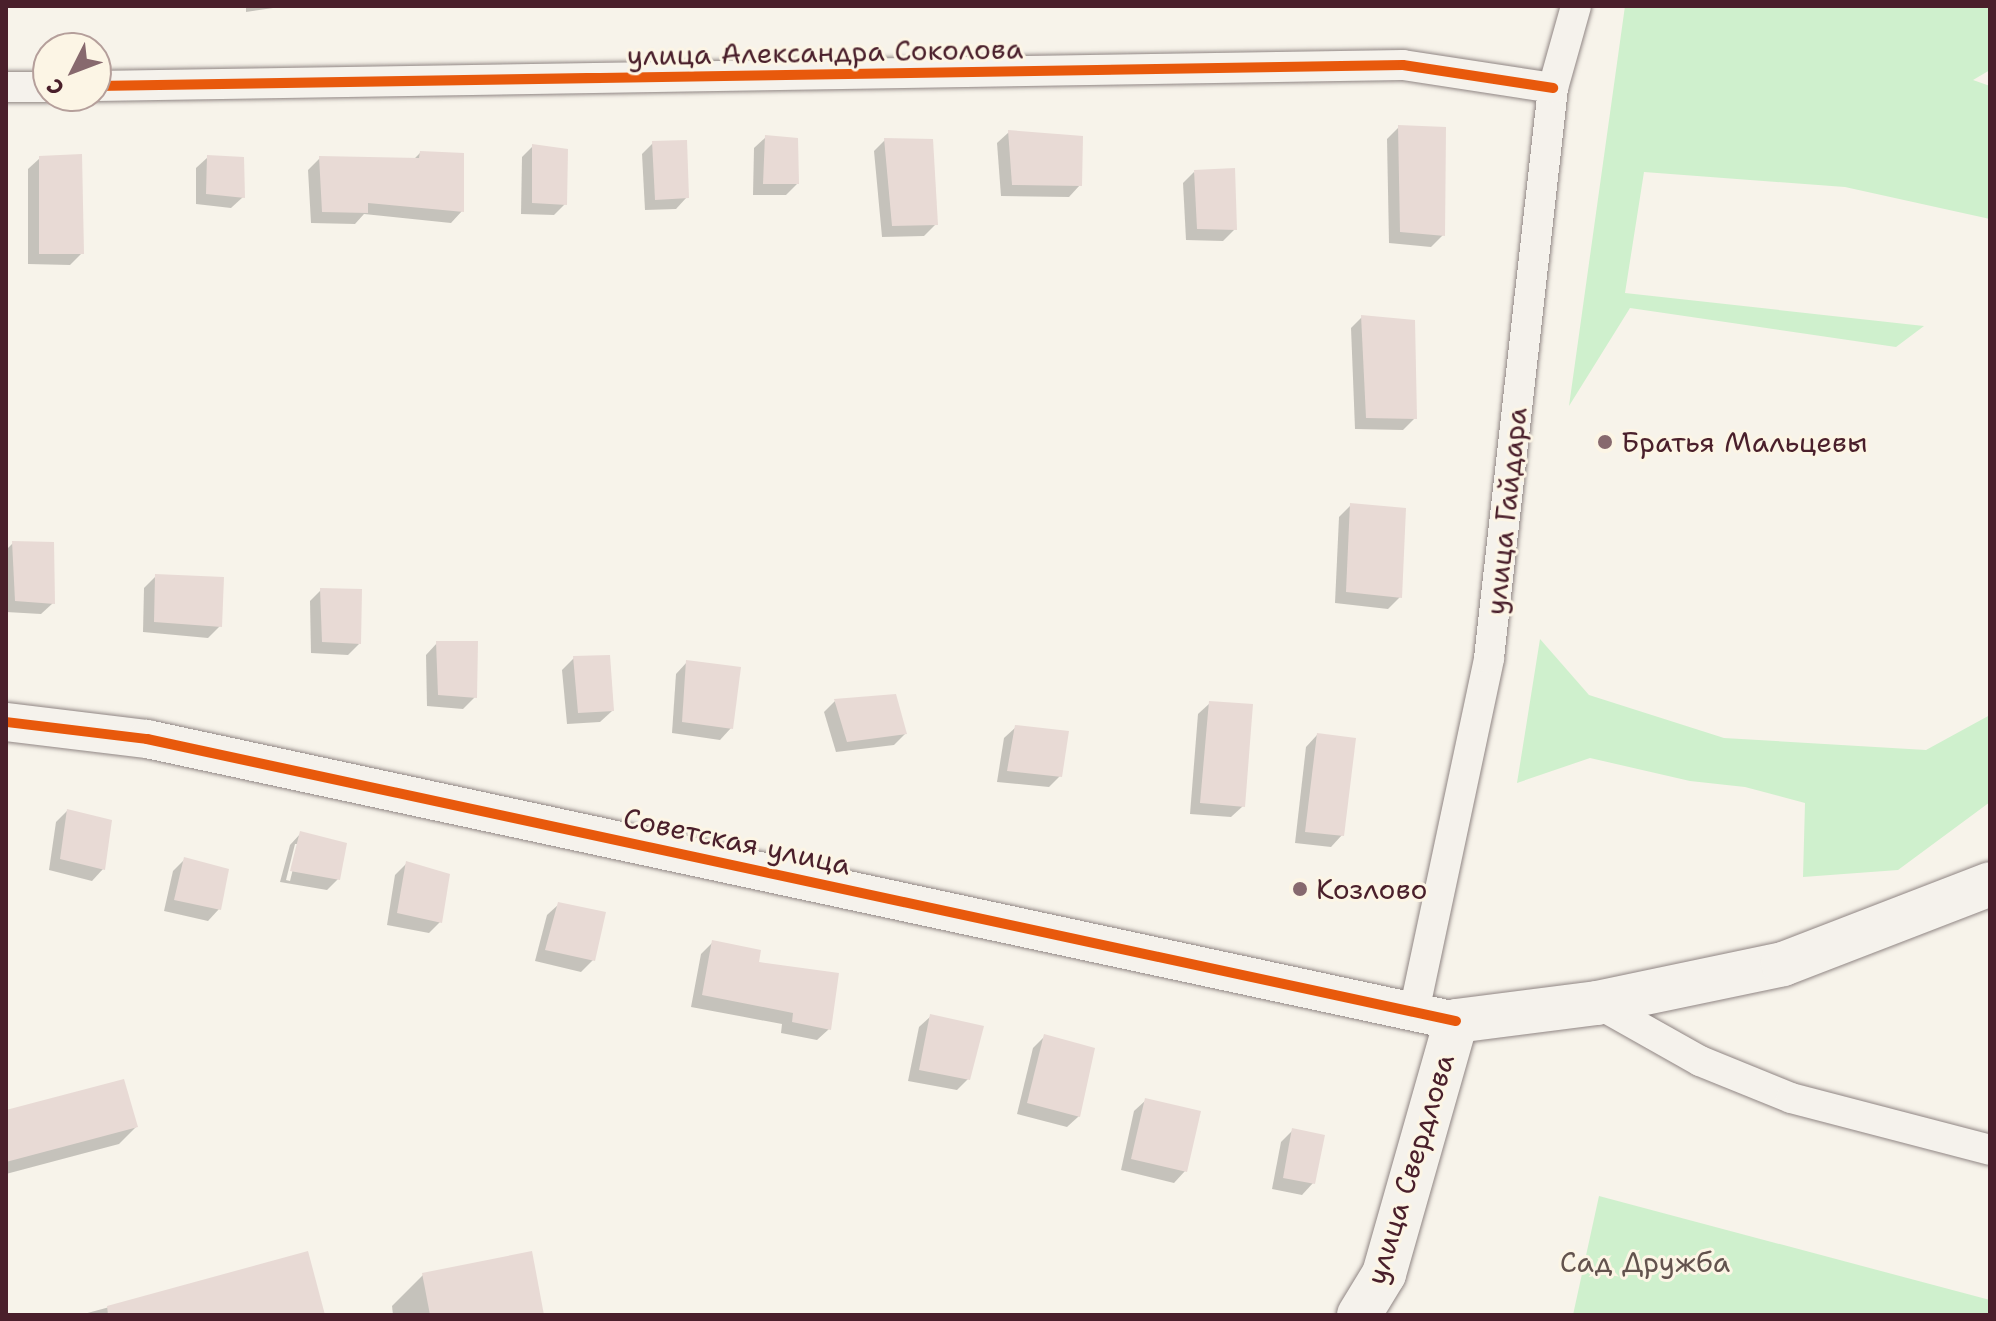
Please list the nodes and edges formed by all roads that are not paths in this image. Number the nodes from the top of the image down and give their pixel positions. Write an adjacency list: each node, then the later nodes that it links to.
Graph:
1 (1576, 6): 5 (street, улица Гайдара)
2 (112, 86): 5 (street, улица Александра Соколова)
3 (6, 87): 4 (street)
4 (32, 87)
5 (1553, 88): 9 (street, улица Гайдара)
6 (6, 722): 9 (street, Советская улица)
7 (1990, 884): 8 (main road)
8 (1597, 1003): 10 (main road); 11 (street)
9 (1414, 1012): 10 (street, Советская улица)
10 (1456, 1021): 12 (main road, улица Свердлова)
11 (1990, 1150)
12 (1359, 1315)

